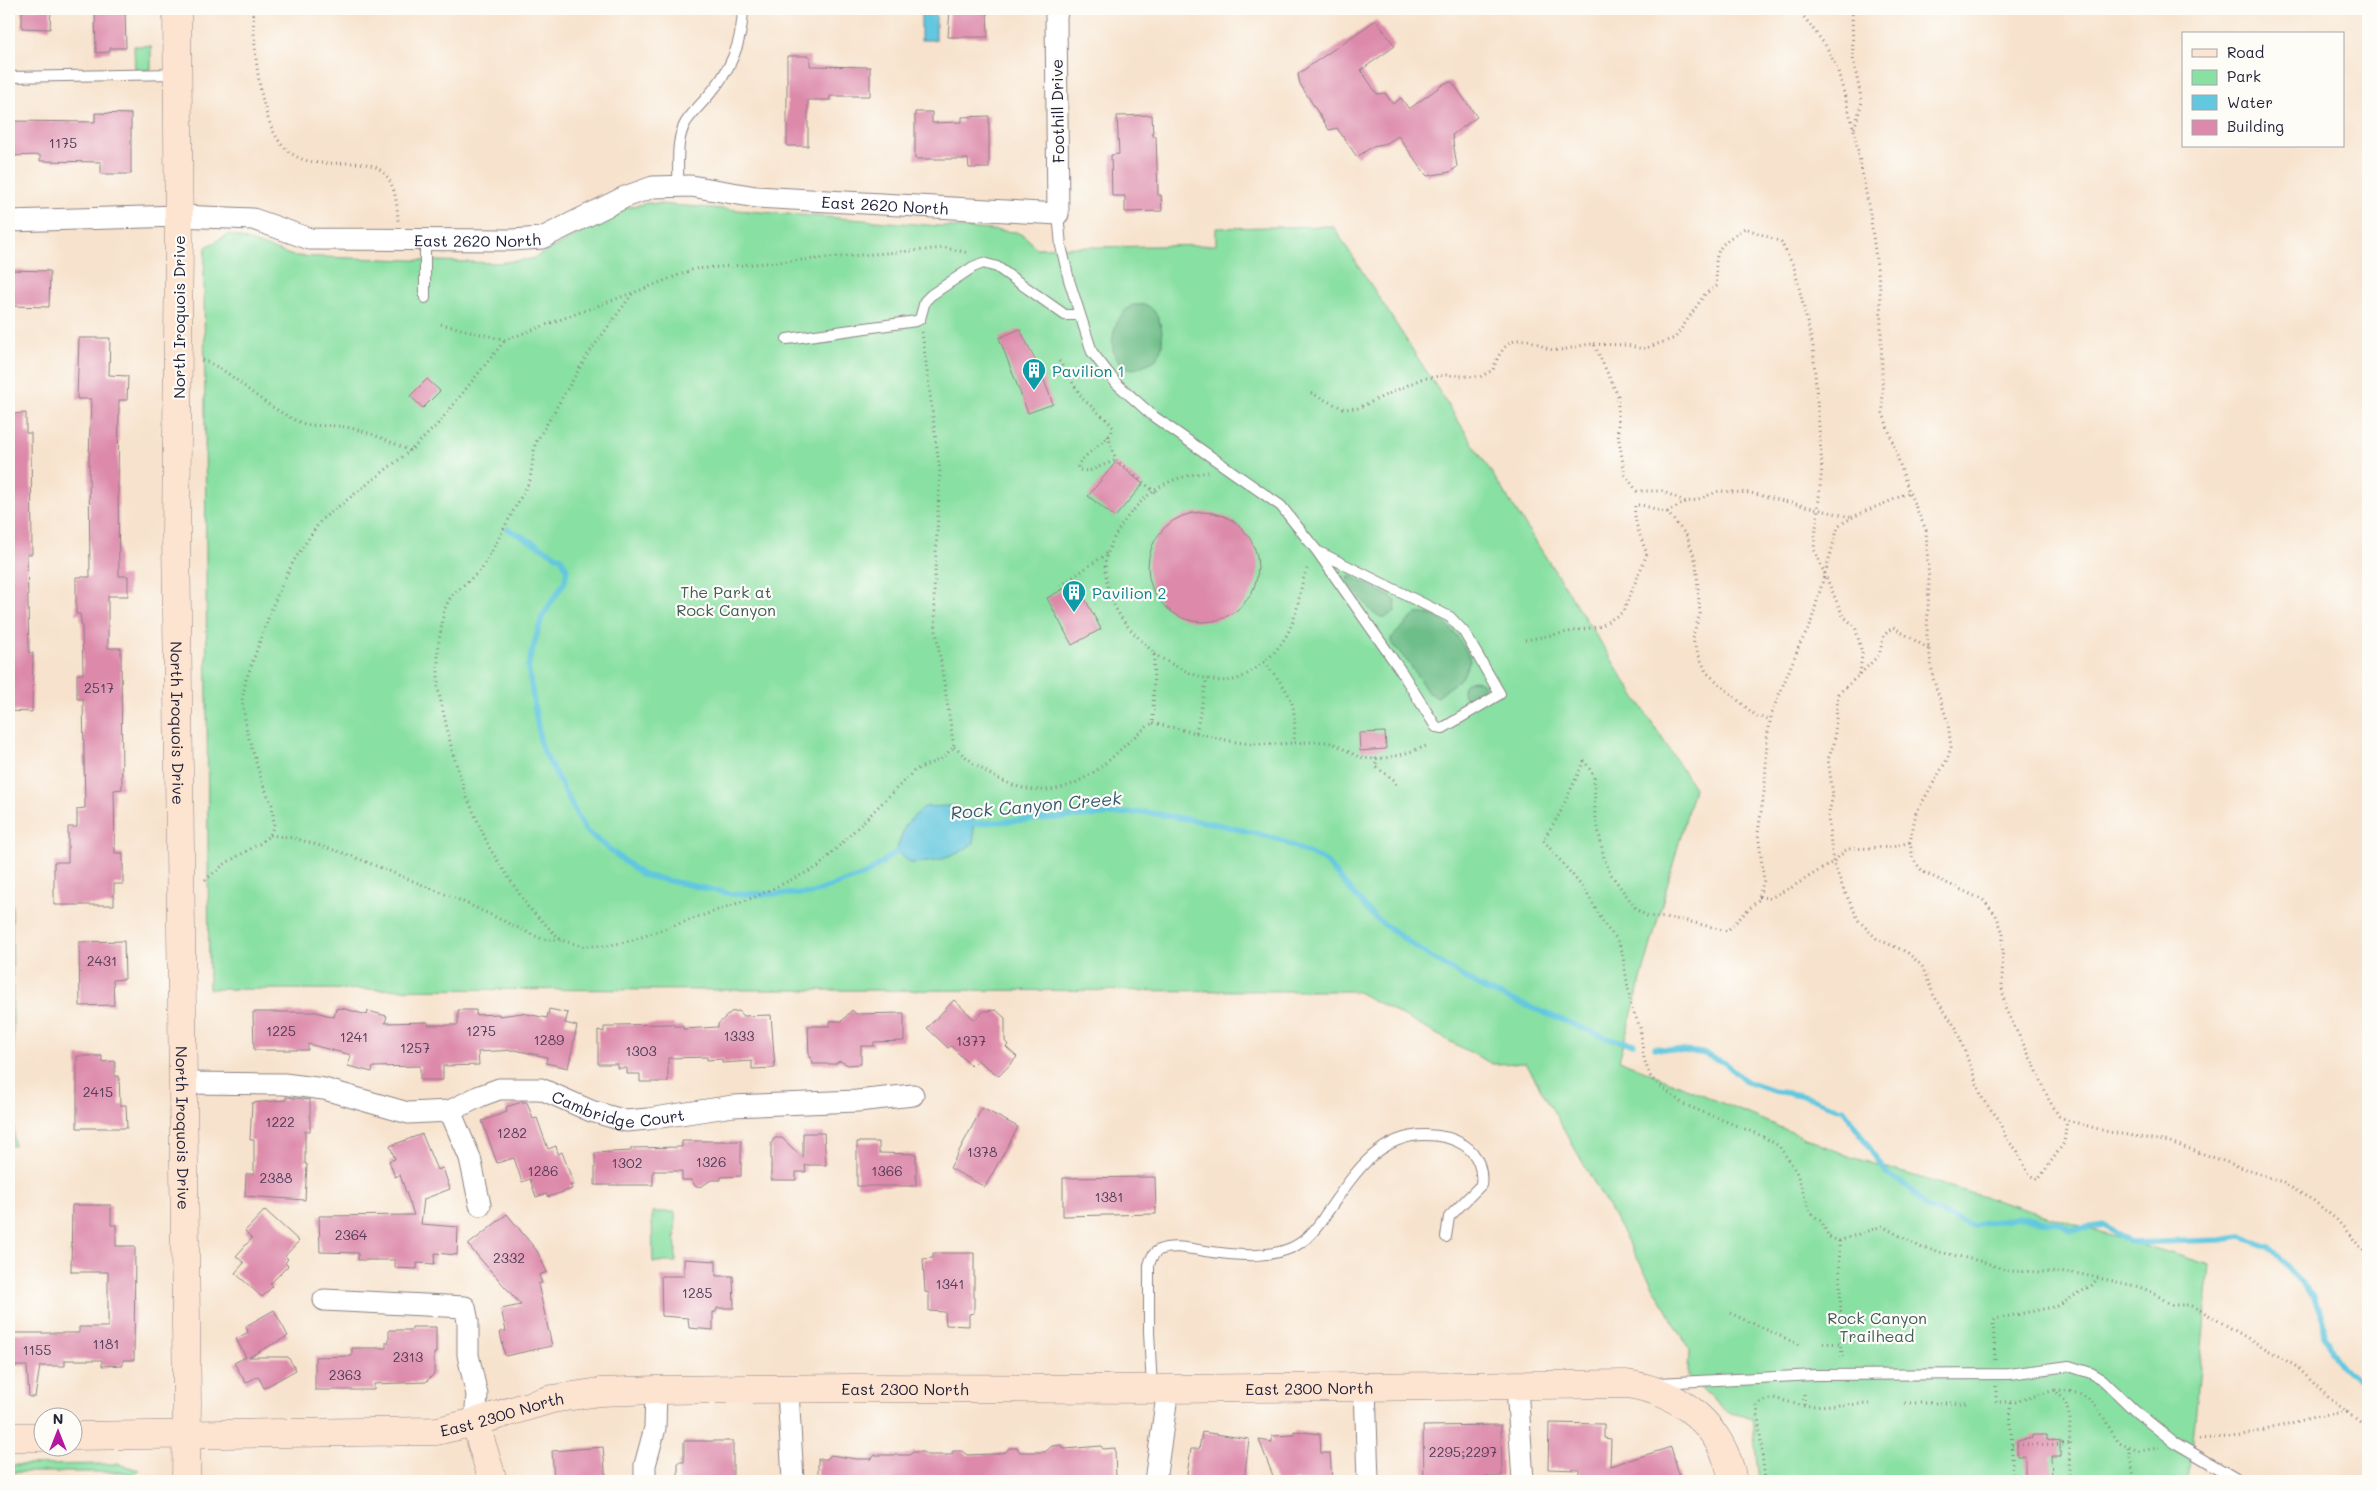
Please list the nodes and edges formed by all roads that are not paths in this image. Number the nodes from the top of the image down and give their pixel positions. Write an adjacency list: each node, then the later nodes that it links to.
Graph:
1 (176, 9): 4 (street, North Iroquois Drive)
2 (744, 9): 6 (lane)
3 (1058, 9): 7 (street, Foothill Drive)
4 (178, 74): 5 (lane); 8 (street, North Iroquois Drive)
5 (9, 77)
6 (678, 187): 7 (street, East 2620 North); 10 (street, East 2620 North)
7 (1058, 214): 12 (lane)
8 (179, 216): 9 (street, East 2620 North); 10 (street, East 2620 North); 15 (street, North Iroquois Drive)
9 (9, 220)
10 (425, 240): 11 (lane)
11 (425, 298)
12 (1079, 315): 13 (lane); 14 (lane)
13 (787, 338)
14 (1316, 551): 14 (lane)
15 (183, 1083): 17 (street, Cambridge Court); 29 (street, North Iroquois Drive)
16 (913, 1095): 17 (street, Cambridge Court)
17 (450, 1111): 18 (street)
18 (480, 1205)
19 (1446, 1237): 24 (lane)
20 (324, 1300): 27 (street)
21 (1627, 1384): 22 (street, East 2300 North); 39 (street, East 2300 North); 40 (lane)
22 (1517, 1386): 23 (street, East 2300 North); 38 (street)
23 (1365, 1387): 24 (street, East 2300 North); 37 (street)
24 (1160, 1389): 26 (street, East 2300 North); 36 (street)
25 (656, 1390): 26 (street, East 2300 North); 27 (street, East 2300 North); 34 (street)
26 (788, 1390): 35 (street)
27 (475, 1422): 29 (street, East 2300 North); 33 (street)
28 (82, 1436): 29 (street, East 2300 North)
29 (186, 1436): 32 (street, North Iroquois Drive)
30 (9, 1437): 31 (street)
31 (32, 1437)
32 (186, 1481)
33 (494, 1481)
34 (645, 1481)
35 (793, 1481)
36 (1155, 1481)
37 (1368, 1481)
38 (1523, 1481)
39 (1733, 1481)
40 (2240, 1481)

